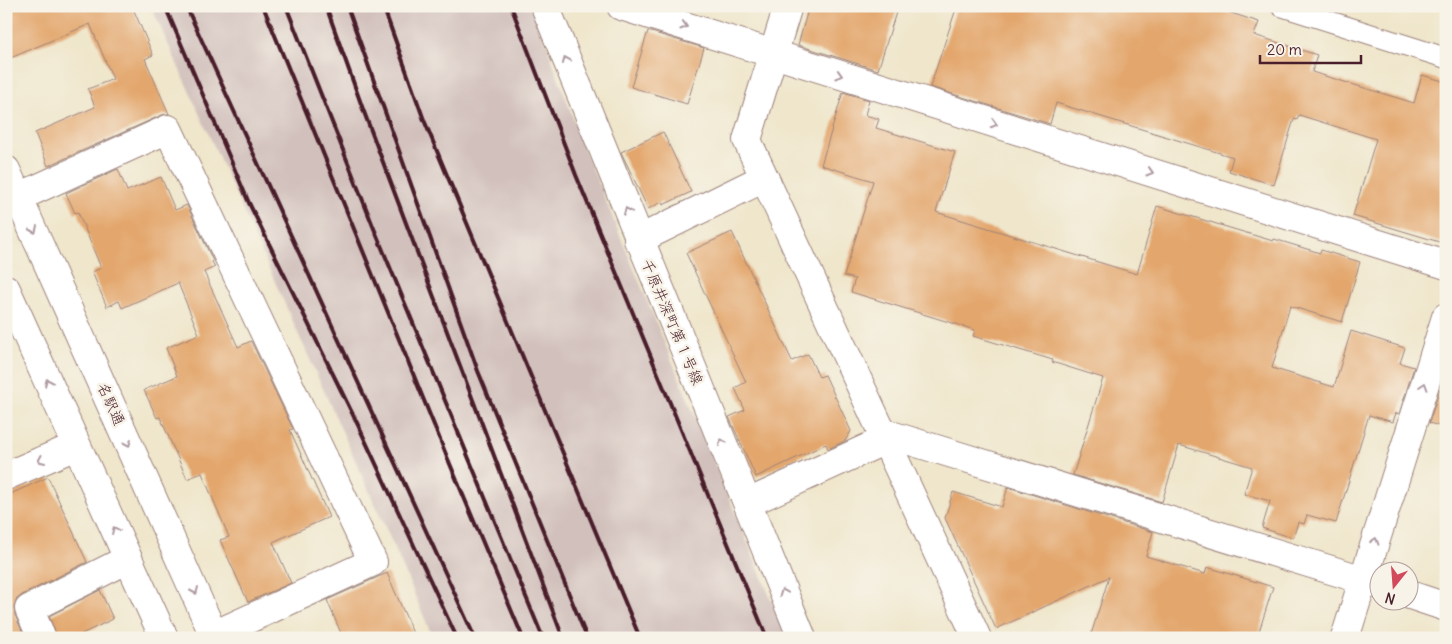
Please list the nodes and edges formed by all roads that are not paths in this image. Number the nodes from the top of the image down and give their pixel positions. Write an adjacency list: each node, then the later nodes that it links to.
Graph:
1 (545, 6): 10 (street, 千原井深町第１号線, one-way to 1)
2 (621, 6): 5 (street, one-way to 5)
3 (788, 6): 5 (street)
4 (1281, 6): 6 (lane)
5 (774, 54): 8 (street); 11 (street, one-way to 11)
6 (1446, 58)
7 (6, 170): 9 (street, 名駅通)
8 (764, 178): 10 (street); 15 (street)
9 (19, 197): 25 (street, 名駅通, one-way to 25); 25 (street)
10 (638, 240): 18 (street, 千原井深町第１号線, one-way to 10)
11 (1446, 265)
12 (6, 289): 16 (street, one-way to 12)
13 (1446, 316): 14 (street)
14 (1440, 356): 20 (street, one-way to 14)
15 (883, 436): 18 (street); 21 (street); 29 (street)
16 (76, 446): 17 (street, one-way to 17); 19 (street, one-way to 16)
17 (6, 476)
18 (748, 503): 28 (street, 千原井深町第１号線, one-way to 18)
19 (128, 559): 26 (street); 27 (street)
20 (1377, 562)
21 (1370, 582)
22 (1370, 584): 30 (street)
23 (1420, 598): 24 (street)
24 (1446, 607)
25 (215, 636)
26 (42, 638)
27 (164, 638)
28 (802, 638)
29 (977, 638)
30 (1345, 638)

